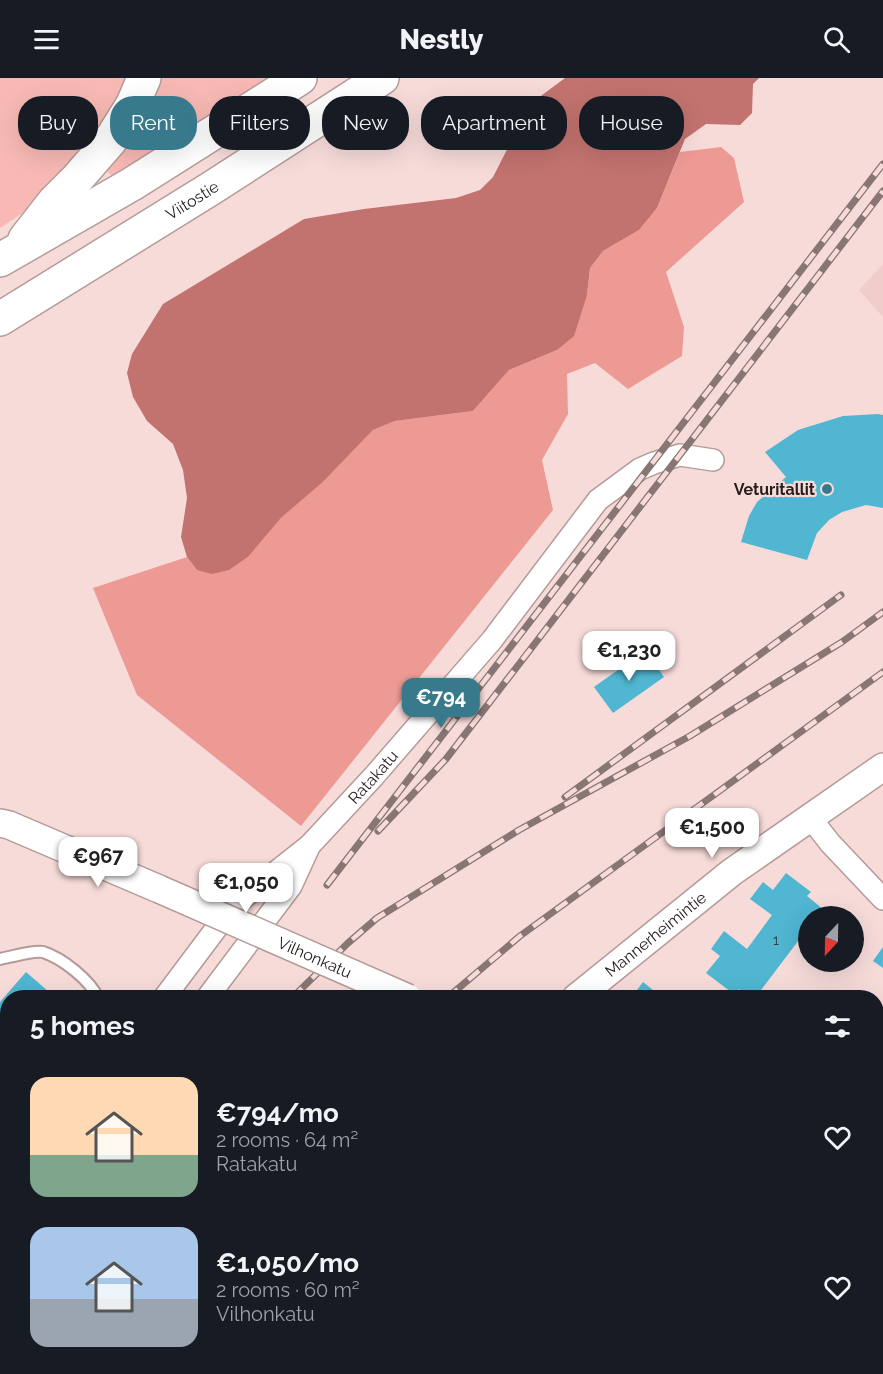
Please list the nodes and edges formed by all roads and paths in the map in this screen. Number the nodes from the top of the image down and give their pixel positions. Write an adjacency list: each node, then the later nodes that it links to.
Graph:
1 (144, 78): 4 (highway)
2 (300, 78): 4 (highway)
3 (382, 78): 5 (highway, Viitostie)
4 (7, 256)
5 (0, 318)
6 (713, 459): 11 (street, Ratakatu)
7 (883, 767): 8 (street, Mannerheimintie)
8 (810, 816): 13 (street); 19 (street, Mannerheimintie)
9 (0, 823): 12 (street, Vilhonkatu)
10 (0, 841): 12 (street, Vilhonkatu)
11 (310, 845): 16 (street, Ratakatu); 17 (street)
12 (55, 846): 18 (street, Vilhonkatu, bridge)
13 (883, 899)
14 (0, 959): 15 (lane)
15 (94, 990)
16 (170, 990)
17 (213, 990)
18 (390, 990)
19 (586, 990)

